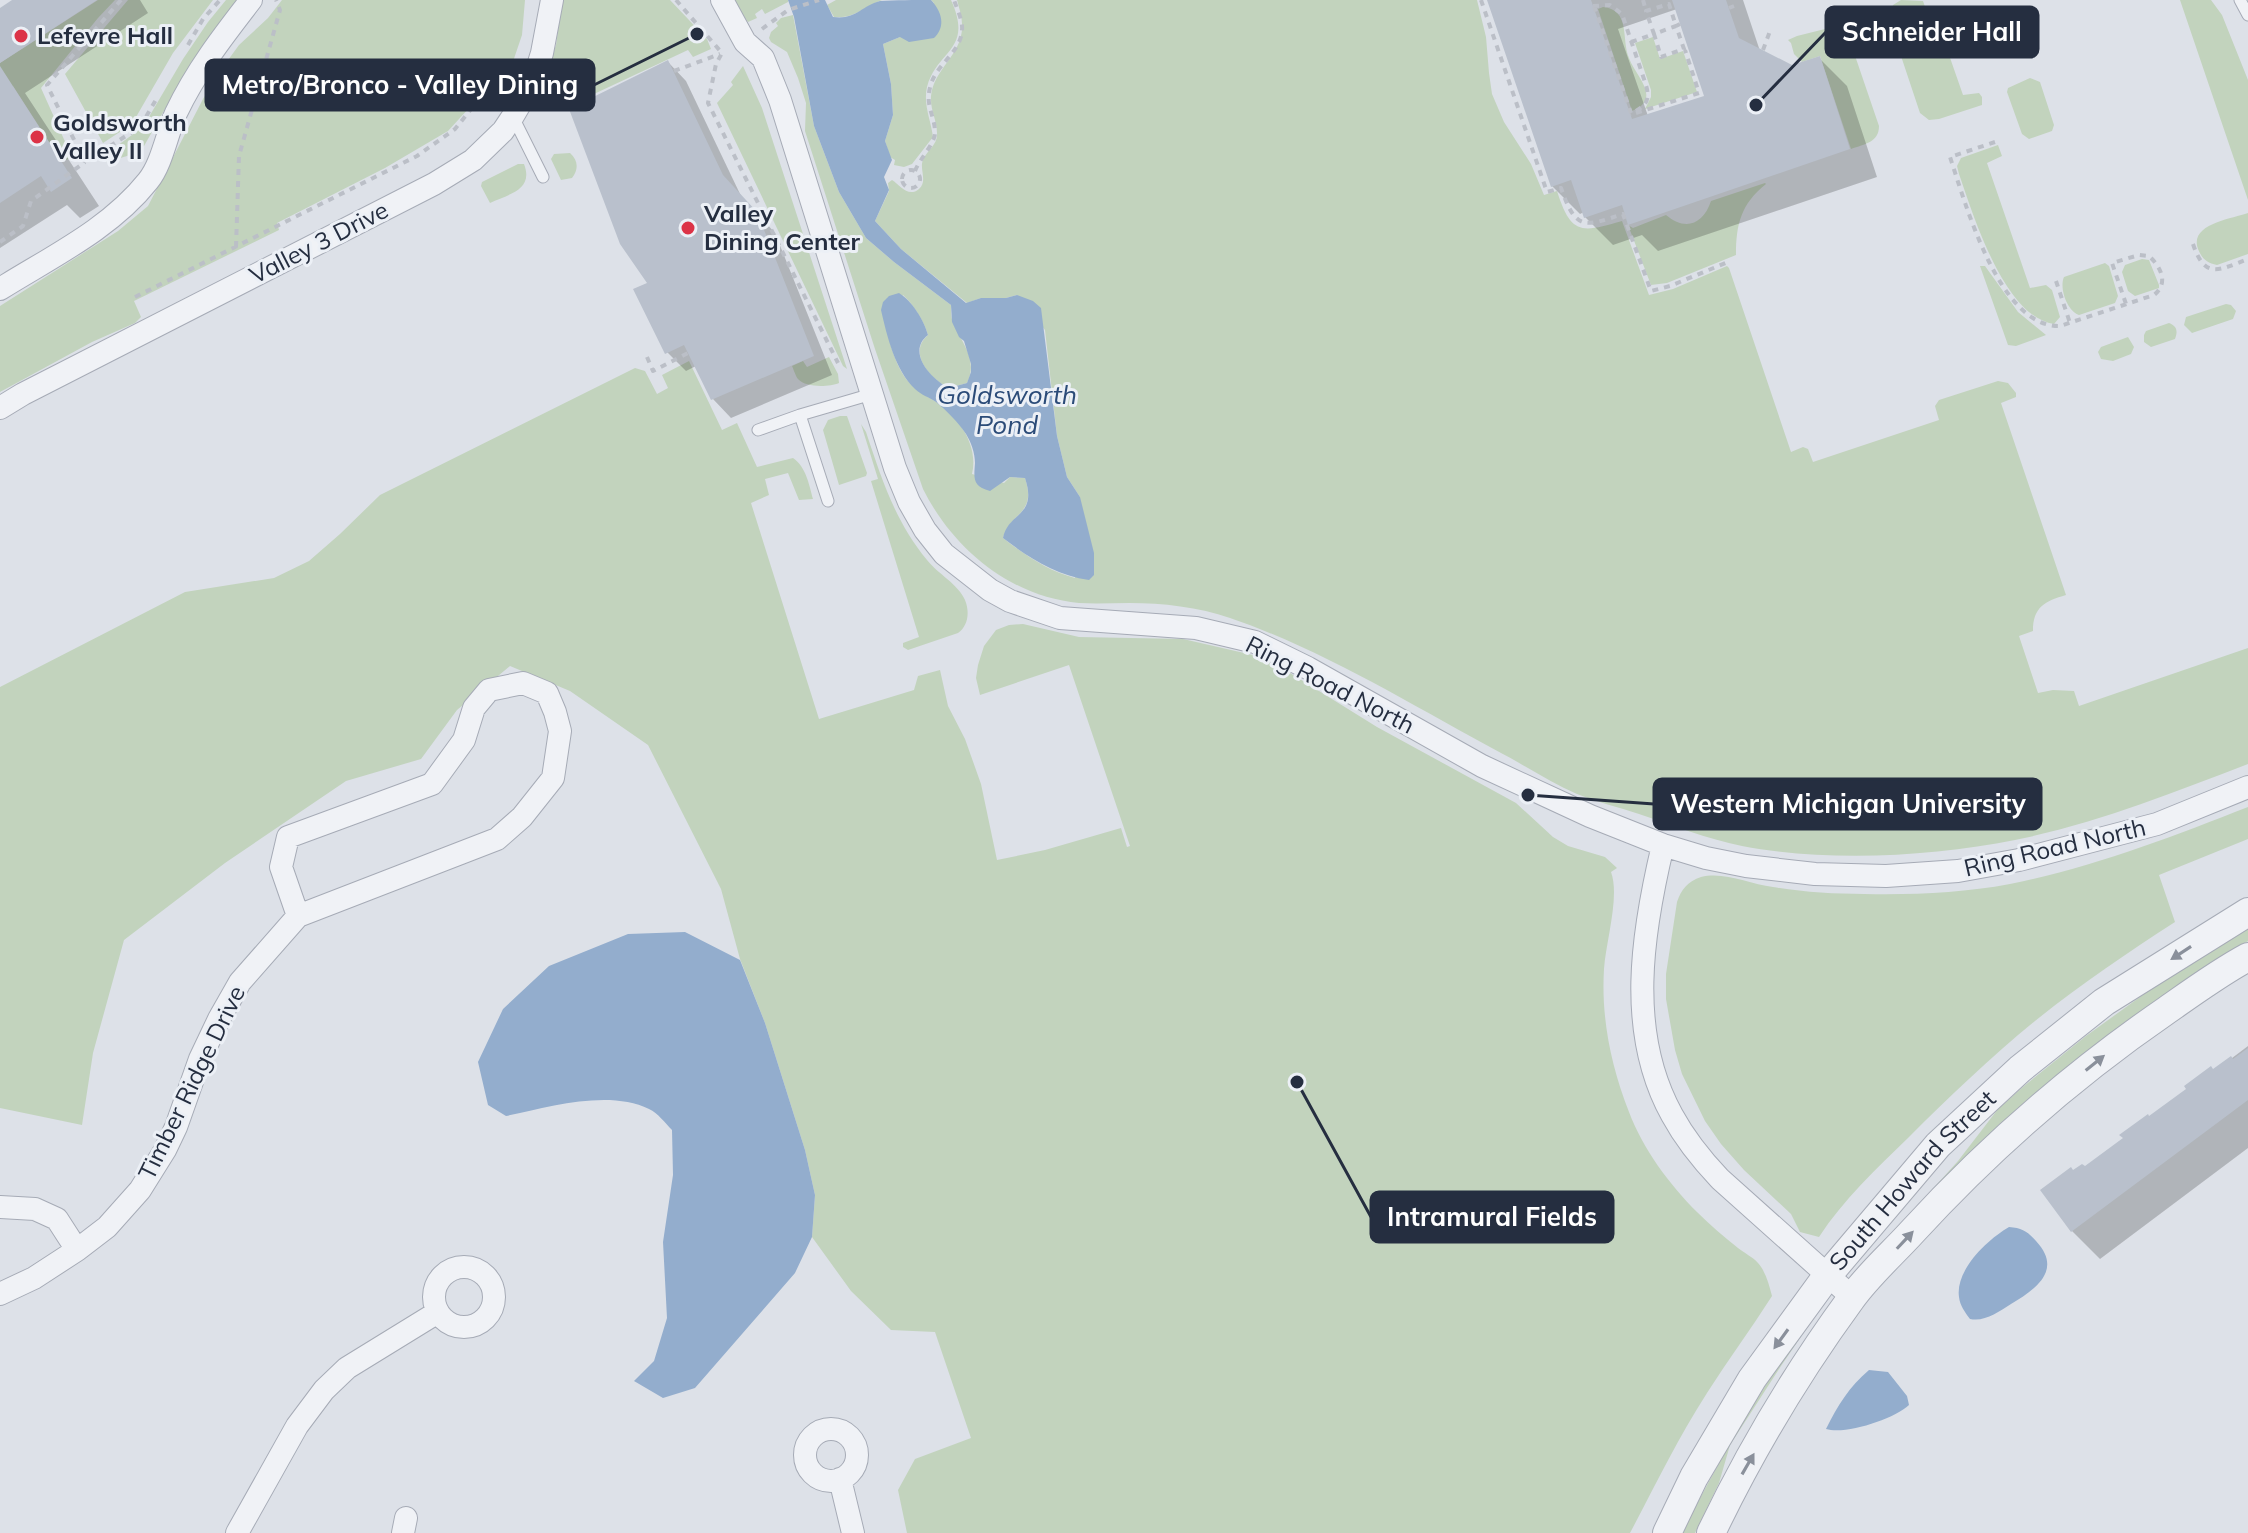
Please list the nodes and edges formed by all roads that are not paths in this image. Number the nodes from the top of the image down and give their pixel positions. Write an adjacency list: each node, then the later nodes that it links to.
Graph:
1 (251, 0): 8 (street)
2 (552, 0): 6 (street, Valley 3 Drive)
3 (722, 0): 9 (street, Ring Road North)
4 (2240, 0): 5 (lane)
5 (2248, 15)
6 (513, 116): 7 (lane); 10 (street, Valley 3 Drive)
7 (543, 177)
8 (0, 289)
9 (872, 394): 11 (lane); 15 (street, Ring Road North)
10 (0, 408)
11 (800, 415): 12 (lane); 13 (lane)
12 (758, 430)
13 (828, 501)
14 (2248, 787): 15 (street, Ring Road North)
15 (1663, 845): 21 (street)
16 (2248, 912): 21 (street, South Howard Street, one-way to 21)
17 (298, 916): 17 (street, Timber Ridge Drive); 20 (street, Timber Ridge Drive)
18 (2248, 957): 23 (street, South Howard Street, one-way to 18)
19 (0, 1207): 20 (street)
20 (77, 1250): 22 (street, Timber Ridge Drive)
21 (1827, 1276): 23 (street); 28 (street, South Howard Street, one-way to 28)
22 (0, 1294)
23 (1852, 1297): 29 (street, South Howard Street, one-way to 23)
24 (438, 1312): 26 (street)
25 (840, 1479): 27 (street)
26 (237, 1533)
27 (853, 1533)
28 (1667, 1533)
29 (1711, 1533)

